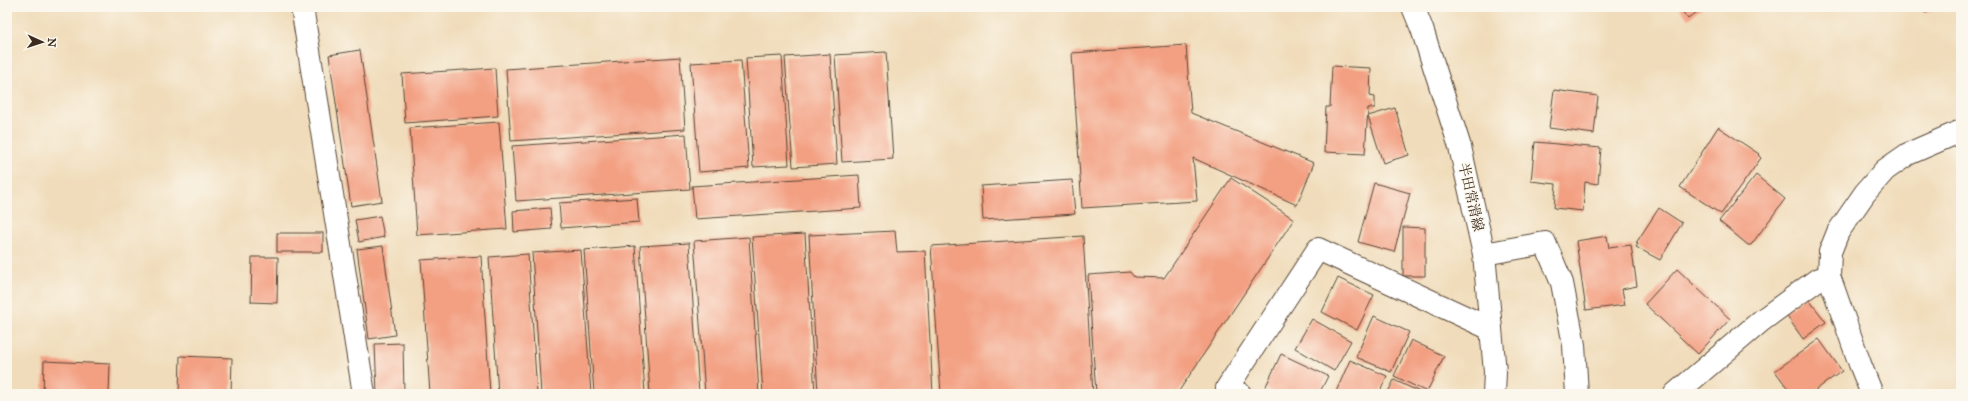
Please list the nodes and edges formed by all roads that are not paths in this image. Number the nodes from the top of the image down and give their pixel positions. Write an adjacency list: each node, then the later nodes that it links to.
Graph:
1 (302, 7): 7 (street)
2 (1413, 7): 4 (street, 半田常滑線)
3 (1961, 131): 5 (street)
4 (1484, 254): 6 (street, 半田常滑線); 10 (street)
5 (1829, 276): 11 (street); 12 (street)
6 (1491, 329): 8 (street); 9 (street, 半田常滑線)
7 (364, 394)
8 (1240, 394)
9 (1494, 394)
10 (1577, 394)
11 (1675, 394)
12 (1872, 394)

